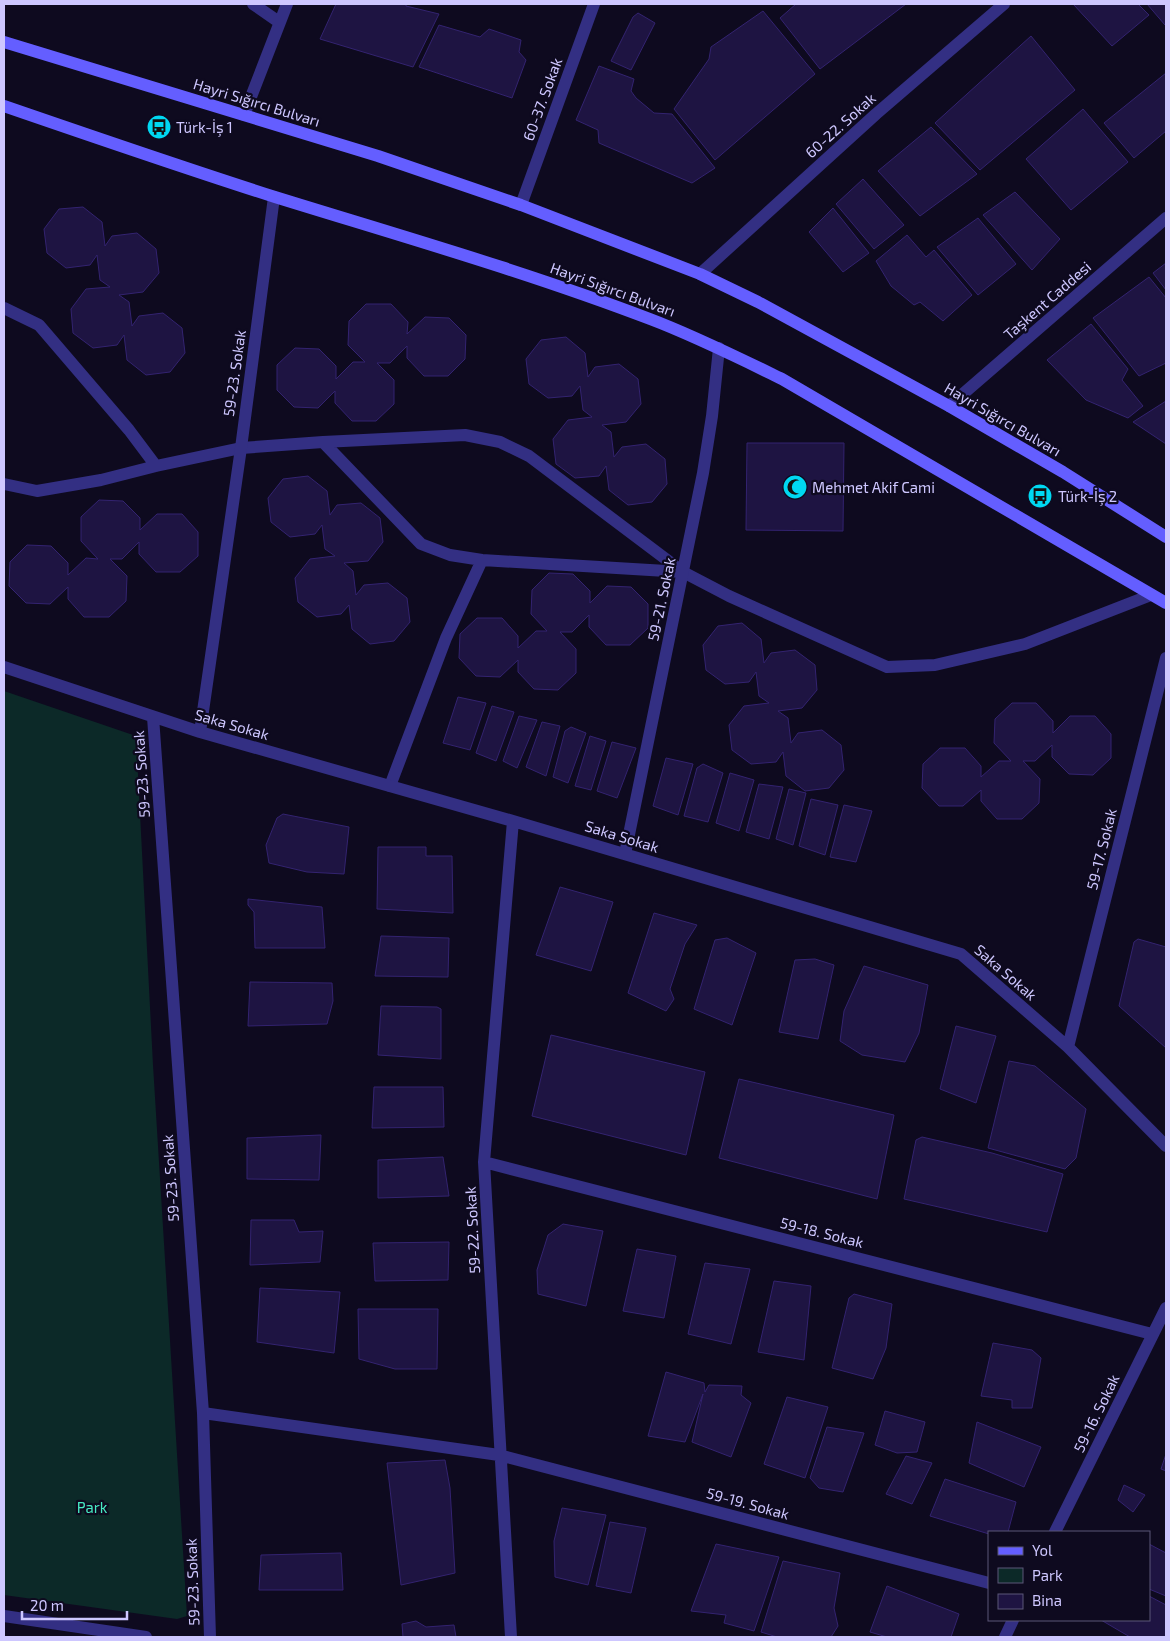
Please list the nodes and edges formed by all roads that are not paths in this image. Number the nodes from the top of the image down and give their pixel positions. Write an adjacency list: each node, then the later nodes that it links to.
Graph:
1 (253, 4): 5 (street)
2 (287, 4): 5 (street)
3 (594, 4): 10 (street, 60-37. Sokak)
4 (1004, 4): 12 (street, 60-22. Sokak)
5 (279, 22): 8 (street)
6 (4, 42): 8 (street, Hayri Sığırcı Bulvarı)
7 (4, 106): 9 (street, Hayri Sığırcı Bulvarı)
8 (244, 115): 10 (street, Hayri Sığırcı Bulvarı)
9 (274, 197): 14 (street, Hayri Sığırcı Bulvarı); 17 (street, 59-23. Sokak)
10 (521, 205): 12 (street, Hayri Sığırcı Bulvarı)
11 (1166, 218): 15 (street, Taşkent Caddesi)
12 (700, 274): 15 (street, Hayri Sığırcı Bulvarı)
13 (4, 308): 18 (street)
14 (719, 348): 22 (street, 59-21. Sokak); 23 (street, Hayri Sığırcı Bulvarı)
15 (949, 406): 20 (street, Hayri Sığırcı Bulvarı)
16 (322, 442): 17 (street); 21 (street); 22 (street)
17 (241, 448): 18 (street); 28 (street, 59-23. Sokak)
18 (156, 466): 19 (street)
19 (4, 484)
20 (1166, 537)
21 (482, 560): 22 (street); 29 (street)
22 (683, 572): 23 (street); 31 (street, 59-21. Sokak)
23 (1151, 595): 24 (street, Hayri Sığırcı Bulvarı)
24 (1166, 603)
25 (1166, 658): 32 (street, 59-17. Sokak)
26 (4, 667): 27 (street, Saka Sokak)
27 (153, 717): 28 (street, Saka Sokak); 37 (street, 59-23. Sokak)
28 (200, 732): 29 (street, Saka Sokak)
29 (390, 786): 30 (street, Saka Sokak)
30 (513, 821): 31 (street, Saka Sokak); 34 (street, 59-22. Sokak)
31 (624, 854): 32 (street, Saka Sokak)
32 (1068, 1048): 33 (street, Saka Sokak)
33 (1166, 1146)
34 (484, 1162): 36 (street, 59-18. Sokak); 38 (street, 59-22. Sokak)
35 (1166, 1308): 36 (street, 59-16. Sokak)
36 (1152, 1334): 39 (street, 59-16. Sokak)
37 (203, 1413): 38 (street, 59-19. Sokak); 44 (street, 59-23. Sokak)
38 (499, 1455): 40 (street, 59-19. Sokak); 45 (street, 59-22. Sokak)
39 (1055, 1531)
40 (988, 1583)
41 (4, 1616): 43 (street)
42 (1013, 1621): 46 (street)
43 (146, 1637)
44 (210, 1637)
45 (511, 1637)
46 (1005, 1637)

